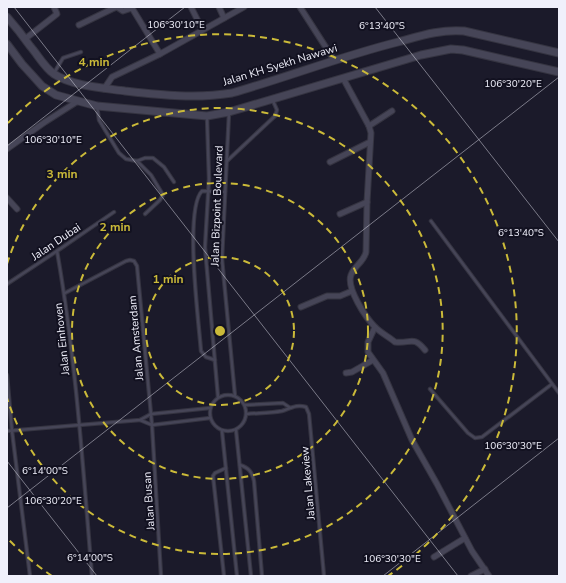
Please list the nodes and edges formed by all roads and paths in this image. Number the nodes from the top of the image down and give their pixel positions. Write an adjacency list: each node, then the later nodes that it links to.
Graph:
1 (54, 7): 11 (street)
2 (132, 7): 9 (street); 15 (street)
3 (191, 7): 10 (street)
4 (218, 7): 8 (street)
5 (244, 7): 8 (street)
6 (300, 7): 16 (street)
7 (7, 17): 11 (main road, Jalan KH Syekh Nawawi)
8 (224, 18): 10 (street)
9 (79, 25)
10 (202, 29): 15 (street)
11 (25, 39): 18 (main road, Jalan KH Syekh Nawawi)
12 (7, 44): 22 (main road)
13 (81, 52): 18 (lane)
14 (559, 53): 16 (main road, Jalan KH Syekh Nawawi)
15 (160, 54): 20 (street)
16 (334, 60): 20 (main road, Jalan KH Syekh Nawawi)
17 (559, 72): 19 (main road)
18 (54, 73): 20 (main road, Jalan KH Syekh Nawawi)
19 (343, 78): 21 (main road); 27 (street)
20 (104, 89)
21 (272, 99): 25 (main road); 31 (lane)
22 (78, 101): 23 (main road); 29 (street)
23 (97, 106): 26 (main road); 30 (lane)
24 (392, 111): 27 (street)
25 (229, 112): 26 (main road); 31 (lane, Jalan Bizpoint Boulevard)
26 (206, 116): 34 (lane, Jalan Bizpoint Boulevard)
27 (369, 126): 28 (street)
28 (370, 142): 32 (street); 37 (street)
29 (7, 149)
30 (137, 161): 33 (lane); 40 (lane)
31 (226, 161): 35 (lane, Jalan Bizpoint Boulevard)
32 (330, 162)
33 (174, 182)
34 (208, 191): 35 (lane); 50 (lane, Jalan Bizpoint Boulevard); 50 (lane)
35 (225, 192): 57 (lane, Jalan Bizpoint Boulevard)
36 (7, 198): 38 (street)
37 (367, 202): 41 (street); 45 (street)
38 (17, 209)
39 (114, 212): 43 (lane, Jalan Dubai)
40 (145, 214)
41 (340, 214)
42 (431, 221): 54 (lane)
43 (58, 251): 44 (lane, Jalan Dubai); 46 (lane, Jalan Einhoven)
44 (7, 284)
45 (352, 292): 47 (street); 48 (street)
46 (65, 293): 62 (lane, Jalan Amsterdam); 67 (lane, Jalan Einhoven)
47 (301, 307)
48 (375, 327): 49 (street); 51 (street)
49 (425, 350)
50 (215, 360): 58 (lane, Jalan Bizpoint Boulevard)
51 (373, 360): 52 (street); 74 (street)
52 (346, 373)
53 (7, 375): 70 (lane)
54 (552, 384): 55 (lane); 56 (lane)
55 (430, 389)
56 (559, 393)
57 (235, 396): 58 (lane); 59 (lane)
58 (218, 397): 61 (lane)
59 (245, 405): 60 (lane); 63 (lane)
60 (289, 407): 63 (lane); 84 (lane, Jalan Lakeview)
61 (210, 408): 62 (lane); 64 (lane)
62 (151, 414): 65 (lane); 66 (lane, Jalan Amsterdam)
63 (247, 414): 68 (lane)
64 (210, 418): 66 (lane); 71 (lane)
65 (140, 420): 66 (lane); 67 (lane)
66 (152, 425): 79 (lane, Jalan Busan)
67 (80, 426): 70 (lane); 78 (lane, Jalan Einhoven)
68 (236, 430): 71 (lane); 72 (lane)
69 (7, 431): 70 (lane)
70 (12, 431): 77 (lane)
71 (222, 431): 73 (lane)
72 (240, 465): 82 (lane); 83 (lane)
73 (226, 468): 80 (lane); 81 (lane)
74 (465, 538): 75 (street); 76 (street)
75 (434, 557)
76 (485, 569): 85 (street); 86 (street)
77 (30, 576)
78 (92, 576)
79 (161, 576)
80 (224, 576)
81 (237, 576)
82 (251, 576)
83 (262, 576)
84 (324, 576)
85 (471, 576)
86 (489, 576)

